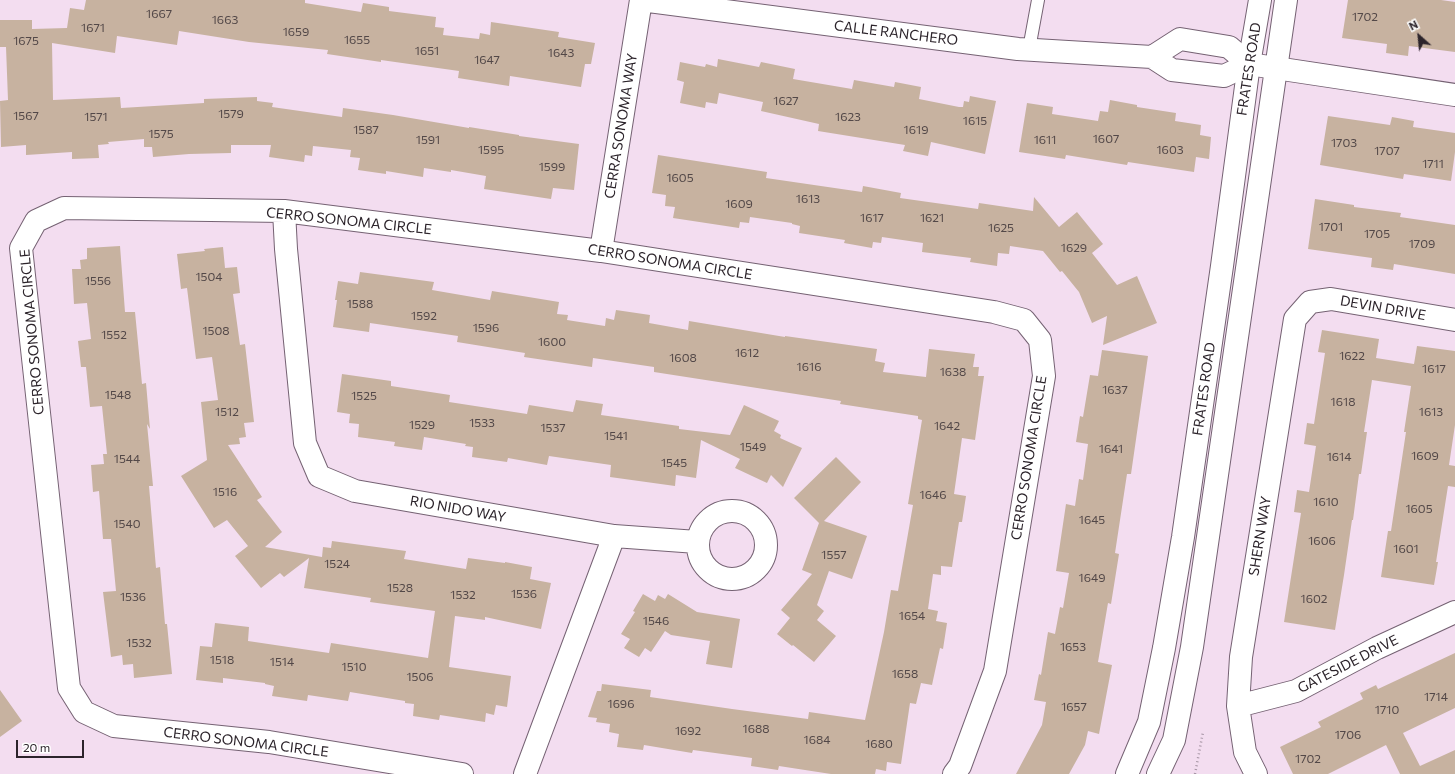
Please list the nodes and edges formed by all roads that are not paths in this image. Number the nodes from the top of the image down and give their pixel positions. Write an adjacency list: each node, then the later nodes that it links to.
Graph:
1 (641, 0): 5 (street, CALLE RANCHERO); 11 (street, CERRA SONOMA WAY)
2 (1038, 0): 5 (lane)
3 (1260, 0): 7 (street, FRATES ROAD)
4 (1286, 0): 8 (street, FRATES ROAD)
5 (1029, 49): 6 (street, CALLE RANCHERO)
6 (1152, 57): 7 (street, CALLE RANCHERO); 7 (street)
7 (1249, 64): 8 (street); 21 (street, FRATES ROAD)
8 (1275, 67): 9 (street); 22 (street, FRATES ROAD)
9 (1455, 95)
10 (284, 211): 11 (street, CERRO SONOMA CIRCLE); 14 (street, RIO NIDO WAY); 18 (street, CERRO SONOMA CIRCLE)
11 (601, 251): 20 (street, CERRO SONOMA CIRCLE)
12 (1310, 302): 13 (street, DEVIN DRIVE); 17 (street, SHERN WAY)
13 (1455, 320)
14 (614, 536): 15 (street, RIO NIDO WAY); 19 (street)
15 (697, 542)
16 (1455, 612): 17 (street, GATESIDE DRIVE)
17 (1238, 706): 23 (street, SHERN WAY)
18 (462, 774)
19 (525, 774)
20 (954, 774)
21 (1128, 774)
22 (1158, 774)
23 (1256, 774)

